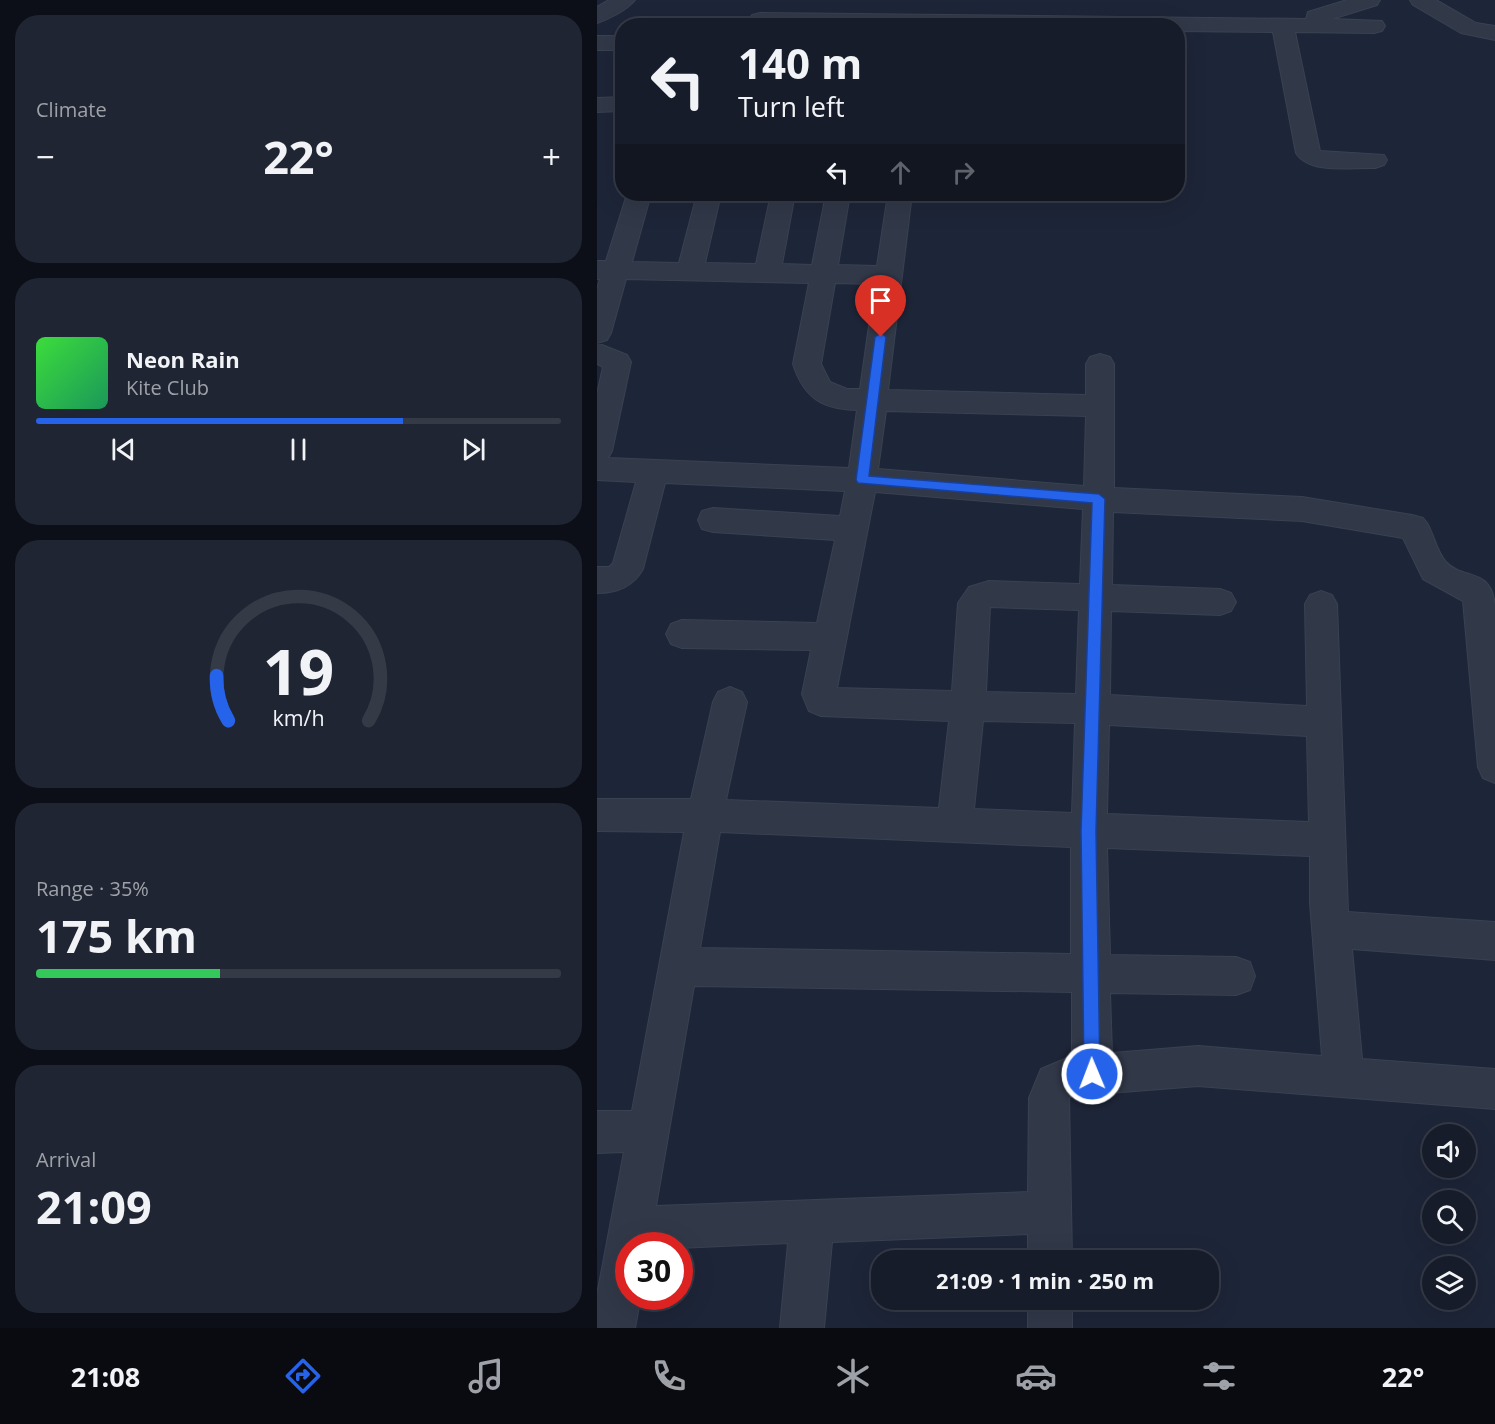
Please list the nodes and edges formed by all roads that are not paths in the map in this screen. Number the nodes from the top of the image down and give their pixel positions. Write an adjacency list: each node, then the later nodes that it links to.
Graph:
1 (624, 0): 7 (street)
2 (869, 0): 9 (street)
3 (922, 0): 10 (street)
4 (1369, 0): 13 (street)
5 (1421, 0): 15 (street)
6 (761, 15): 8 (street)
7 (597, 16)
8 (796, 18)
9 (866, 18)
10 (920, 18)
11 (1185, 25): 12 (street)
12 (1283, 25): 13 (street); 20 (street)
13 (1309, 25): 14 (street)
14 (1374, 26)
15 (1495, 33)
16 (597, 43): 17 (street)
17 (615, 43)
18 (615, 104): 19 (street)
19 (597, 105)
20 (1375, 160)
21 (636, 201): 26 (street)
22 (707, 201): 27 (street)
23 (782, 201): 28 (street)
24 (838, 201): 29 (street)
25 (899, 201): 30 (street)
26 (606, 270): 27 (street); 31 (street)
27 (690, 271): 28 (street)
28 (767, 273): 29 (street)
29 (824, 274): 30 (street); 34 (street)
30 (889, 275): 34 (street)
31 (597, 333)
32 (597, 353): 36 (street)
33 (1100, 364): 35 (street)
34 (872, 400): 35 (street); 39 (street)
35 (1100, 406): 40 (street)
36 (597, 451)
37 (597, 469): 38 (street)
38 (654, 470): 39 (street); 43 (street)
39 (862, 480): 40 (street); 42 (street)
40 (1099, 499): 44 (street); 49 (street)
41 (713, 520): 42 (street)
42 (852, 529): 48 (street)
43 (597, 580)
44 (1095, 597): 45 (street); 51 (street); 52 (street)
45 (1220, 602)
46 (1321, 604): 53 (street)
47 (682, 634): 48 (street)
48 (830, 637): 51 (street)
49 (1489, 648): 54 (street)
50 (730, 702): 56 (street)
51 (968, 706): 52 (street); 57 (street)
52 (1092, 709): 53 (street); 58 (street)
53 (1325, 722): 59 (street)
54 (1495, 765)
55 (597, 815): 56 (street)
56 (705, 816): 57 (street); 62 (street)
57 (955, 825): 58 (street)
58 (1089, 831): 59 (street); 63 (street)
59 (1327, 840): 60 (street)
60 (1331, 929): 61 (street); 66 (street)
61 (1495, 941)
62 (678, 967): 63 (street); 68 (street)
63 (1091, 975): 64 (street); 65 (street)
64 (1236, 976)
65 (1092, 1074): 66 (street); 70 (street)
66 (1344, 1078): 67 (street)
67 (1495, 1089)
68 (649, 1131): 69 (street); 72 (street)
69 (597, 1132)
70 (1050, 1212): 71 (street); 73 (street)
71 (812, 1222): 72 (street); 76 (street)
72 (631, 1228): 75 (street)
73 (1050, 1250)
74 (1050, 1310): 77 (street)
75 (613, 1328)
76 (802, 1328)
77 (1050, 1328)

